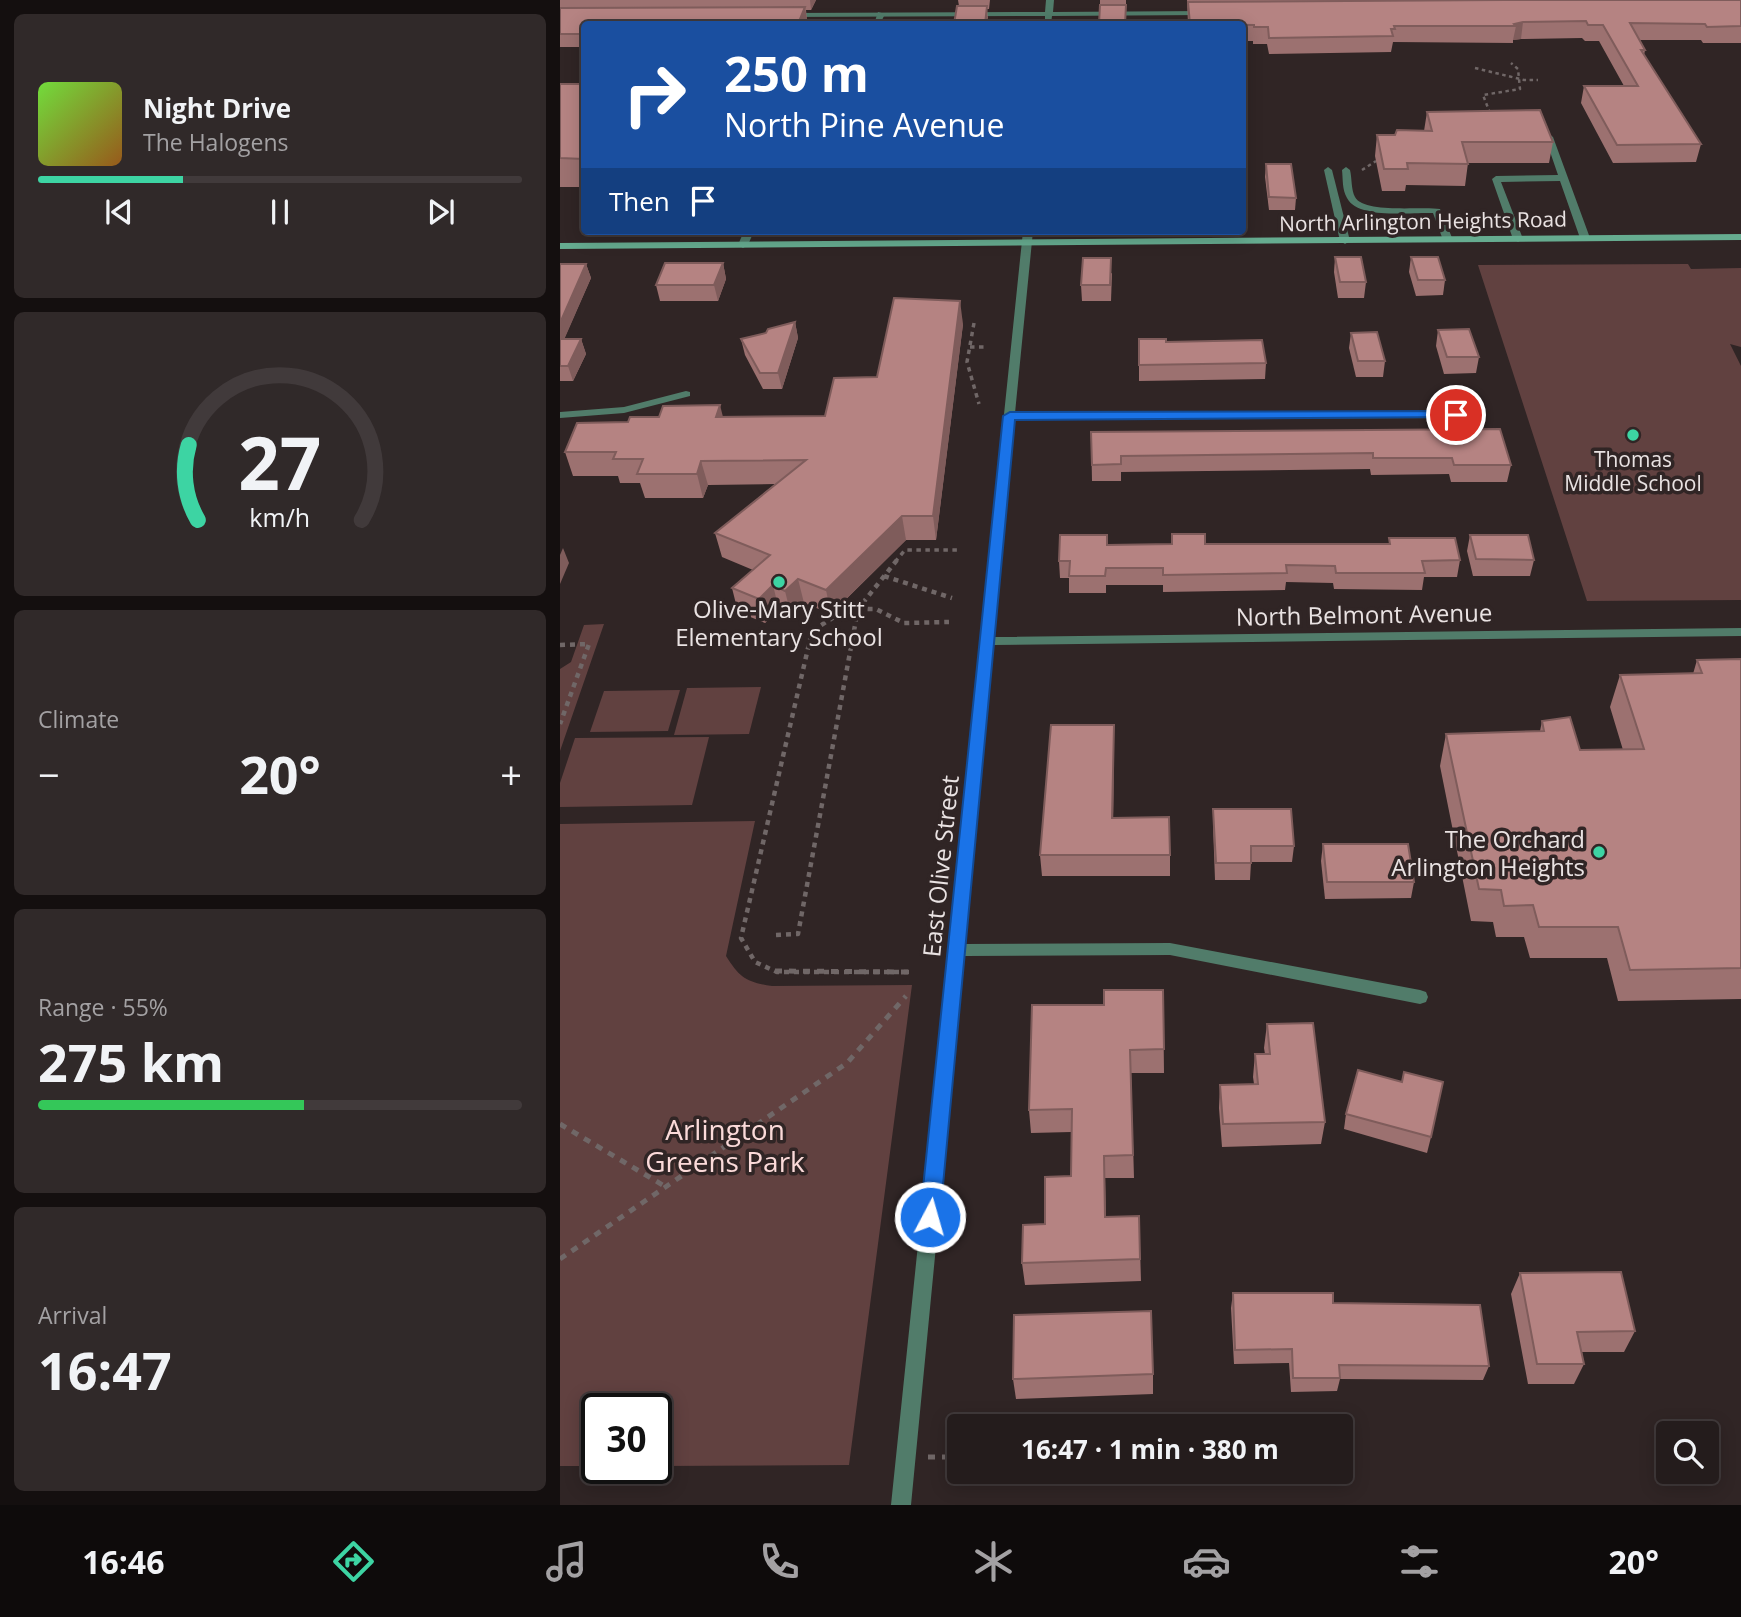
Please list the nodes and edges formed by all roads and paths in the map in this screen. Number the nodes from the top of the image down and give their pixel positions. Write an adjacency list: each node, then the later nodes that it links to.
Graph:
1 (1050, 0): 3 (street)
2 (1220, 12): 3 (street)
3 (1049, 13): 4 (street); 7 (street)
4 (881, 14): 5 (street); 6 (street)
5 (783, 15)
6 (878, 21)
7 (1048, 21)
8 (1511, 63): 10 (path)
9 (1475, 68): 10 (path)
10 (1518, 79): 11 (path); 12 (path)
11 (1538, 80)
12 (1491, 117)
13 (1549, 137): 16 (street)
14 (1328, 170): 23 (street)
15 (1346, 170): 22 (street)
16 (1564, 178): 20 (street); 21 (street)
17 (747, 235): 24 (street)
18 (1027, 237): 23 (main road, North Arlington Heights Road); 24 (main road, North Arlington Heights Road); 33 (street, East Olive Street)
19 (1741, 237): 20 (main road, North Arlington Heights Road)
20 (1585, 238): 21 (main road, North Arlington Heights Road)
21 (1518, 239): 22 (main road, North Arlington Heights Road)
22 (1448, 240): 23 (main road, North Arlington Heights Road)
23 (1345, 241)
24 (743, 245): 25 (main road, North Arlington Heights Road)
25 (560, 246)
26 (974, 323): 27 (path)
27 (970, 347): 28 (path); 30 (path)
28 (987, 347)
29 (686, 394): 31 (street)
30 (979, 404)
31 (560, 415)
32 (1456, 415): 33 (street)
33 (1010, 416): 40 (street, East Olive Street)
34 (958, 550): 35 (path)
35 (884, 576): 36 (path); 37 (path)
36 (952, 598)
37 (858, 609): 38 (path); 43 (path); 45 (path)
38 (949, 622)
39 (1741, 632): 40 (street, North Belmont Avenue)
40 (987, 641): 44 (street, East Olive Street)
41 (560, 645): 42 (path)
42 (560, 724)
43 (776, 935)
44 (957, 950): 47 (street); 51 (street, East Olive Street)
45 (909, 972)
46 (906, 996): 49 (path)
47 (1420, 997)
48 (560, 1124): 49 (path)
49 (666, 1187): 50 (path)
50 (560, 1259)
51 (901, 1505)

